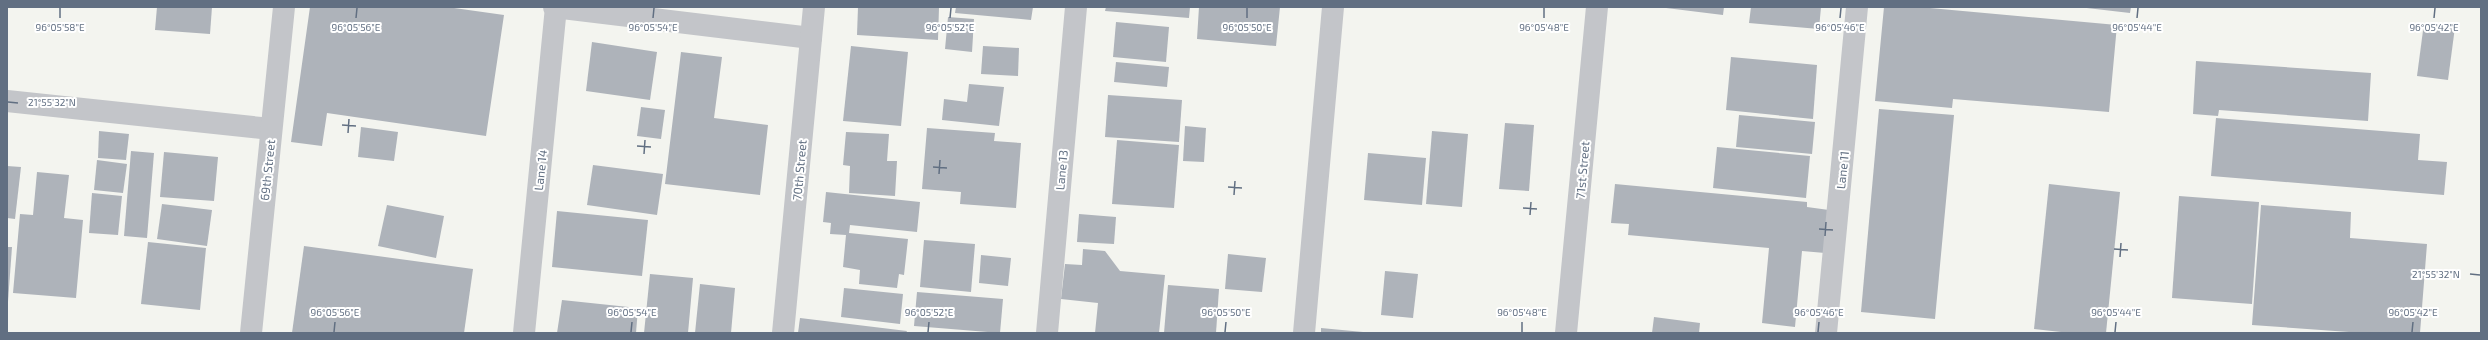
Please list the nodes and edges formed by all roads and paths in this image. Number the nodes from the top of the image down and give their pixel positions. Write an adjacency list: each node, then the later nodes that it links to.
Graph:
1 (284, 7): 10 (street, 69th Street)
2 (555, 7): 8 (street); 12 (street, Lane 14)
3 (814, 7): 8 (street, 70th Street)
4 (1076, 7): 14 (street, Lane 13)
5 (1333, 7): 15 (street)
6 (1597, 7): 16 (street, 71st Street)
7 (1857, 7): 17 (street, Lane 11)
8 (811, 38): 13 (street, 70th Street)
9 (7, 101): 10 (street)
10 (271, 129): 11 (street, 69th Street)
11 (251, 333)
12 (524, 333)
13 (783, 333)
14 (1047, 333)
15 (1304, 333)
16 (1566, 333)
17 (1826, 333)

